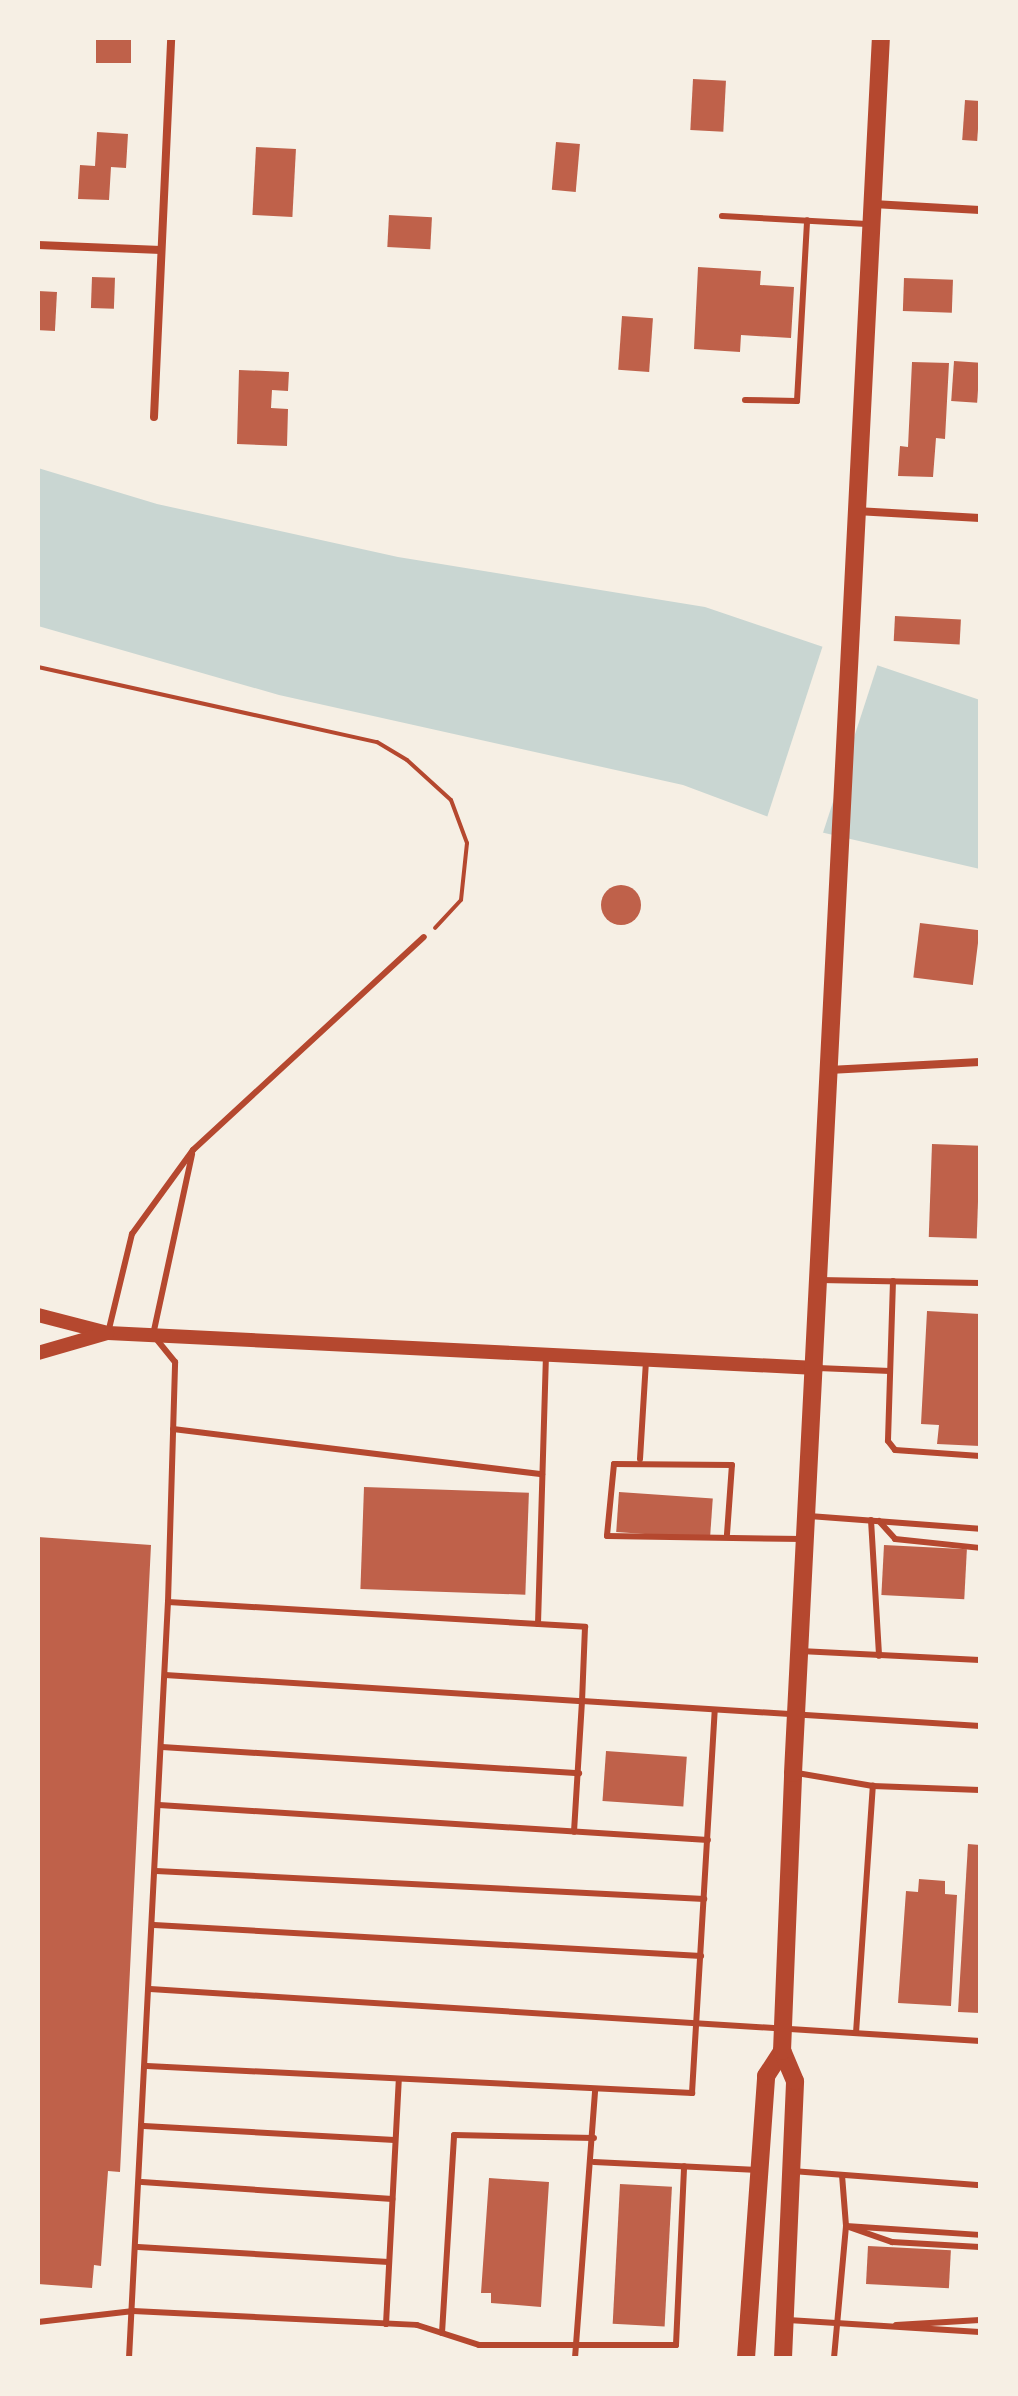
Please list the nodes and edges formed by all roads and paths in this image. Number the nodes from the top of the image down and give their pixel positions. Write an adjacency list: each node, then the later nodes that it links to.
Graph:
1 (171, 38): 9 (street)
2 (881, 38): 3 (main road)
3 (872, 204): 4 (street); 7 (main road)
4 (980, 210)
5 (722, 216): 6 (lane)
6 (807, 220): 7 (lane); 10 (lane)
7 (871, 224): 12 (main road)
8 (38, 245): 9 (street)
9 (161, 250): 11 (street)
10 (745, 400)
11 (154, 417)
12 (855, 511): 13 (street); 17 (main road)
13 (980, 518)
14 (38, 667): 15 (path)
15 (424, 937): 18 (lane)
16 (980, 1062): 17 (street)
17 (827, 1070): 19 (main road)
18 (193, 1150): 23 (lane); 24 (lane)
19 (820, 1280): 20 (lane); 28 (main road)
20 (893, 1281): 21 (lane); 29 (lane)
21 (980, 1283)
22 (38, 1315): 23 (street)
23 (108, 1333): 24 (street); 25 (street)
24 (153, 1335): 26 (street); 30 (lane)
25 (38, 1353)
26 (546, 1354): 27 (street); 33 (lane)
27 (646, 1360): 28 (street); 32 (lane)
28 (816, 1368): 29 (lane); 34 (main road)
29 (890, 1371): 31 (lane)
30 (173, 1429): 33 (lane); 40 (lane)
31 (980, 1456)
32 (640, 1459): 37 (lane); 37 (lane)
33 (542, 1474): 41 (lane)
34 (809, 1516): 35 (lane); 38 (main road)
35 (875, 1521): 36 (lane); 39 (lane); 43 (lane)
36 (980, 1529)
37 (727, 1534): 38 (lane)
38 (807, 1539): 42 (main road)
39 (980, 1548)
40 (168, 1602): 41 (lane); 45 (lane)
41 (538, 1624): 46 (lane)
42 (800, 1651): 43 (lane); 48 (main road)
43 (879, 1656): 44 (lane)
44 (980, 1660)
45 (165, 1675): 46 (lane); 50 (lane)
46 (582, 1701): 47 (lane); 51 (lane)
47 (715, 1711): 48 (lane); 57 (lane)
48 (796, 1719): 49 (lane); 52 (main road)
49 (980, 1726)
50 (162, 1747): 51 (lane); 55 (lane)
51 (579, 1773): 56 (lane)
52 (793, 1773): 53 (lane); 64 (main road)
53 (873, 1786): 54 (lane); 65 (lane)
54 (980, 1790)
55 (159, 1805): 56 (lane); 58 (lane)
56 (574, 1832): 57 (lane)
57 (708, 1840): 59 (lane)
58 (156, 1871): 59 (lane); 60 (lane)
59 (704, 1899): 61 (lane)
60 (154, 1925): 61 (lane); 62 (lane)
61 (701, 1956): 63 (lane)
62 (150, 1989): 63 (lane); 68 (lane)
63 (697, 2021): 64 (lane); 70 (lane)
64 (783, 2029): 65 (lane); 67 (main road)
65 (856, 2033): 66 (lane)
66 (980, 2041)
67 (782, 2051): 76 (main road); 77 (main road)
68 (147, 2066): 69 (lane); 71 (lane)
69 (399, 2080): 70 (lane); 73 (lane)
70 (595, 2090): 72 (lane)
71 (144, 2126): 73 (lane); 79 (lane)
72 (594, 2138): 74 (lane); 95 (lane)
73 (395, 2140): 81 (lane)
74 (594, 2162): 75 (lane); 96 (lane)
75 (684, 2166): 76 (lane); 96 (lane)
76 (758, 2170): 99 (main road)
77 (791, 2171): 78 (lane); 88 (main road)
78 (842, 2175): 80 (lane); 82 (lane)
79 (142, 2182): 81 (lane); 84 (lane)
80 (980, 2185)
81 (392, 2199): 86 (lane)
82 (846, 2226): 83 (lane); 85 (lane); 92 (lane)
83 (980, 2235)
84 (138, 2247): 86 (lane); 87 (lane)
85 (980, 2247)
86 (389, 2262): 91 (lane)
87 (133, 2311): 90 (lane); 91 (lane); 97 (lane)
88 (784, 2320): 92 (lane); 100 (main road)
89 (980, 2320): 93 (lane)
90 (38, 2322)
91 (386, 2324): 95 (lane)
92 (836, 2324): 93 (lane); 101 (lane)
93 (888, 2327): 94 (lane)
94 (980, 2332)
95 (442, 2333): 96 (lane)
96 (578, 2343): 98 (lane)
97 (129, 2358)
98 (575, 2358)
99 (746, 2358)
100 (783, 2358)
101 (834, 2358)

